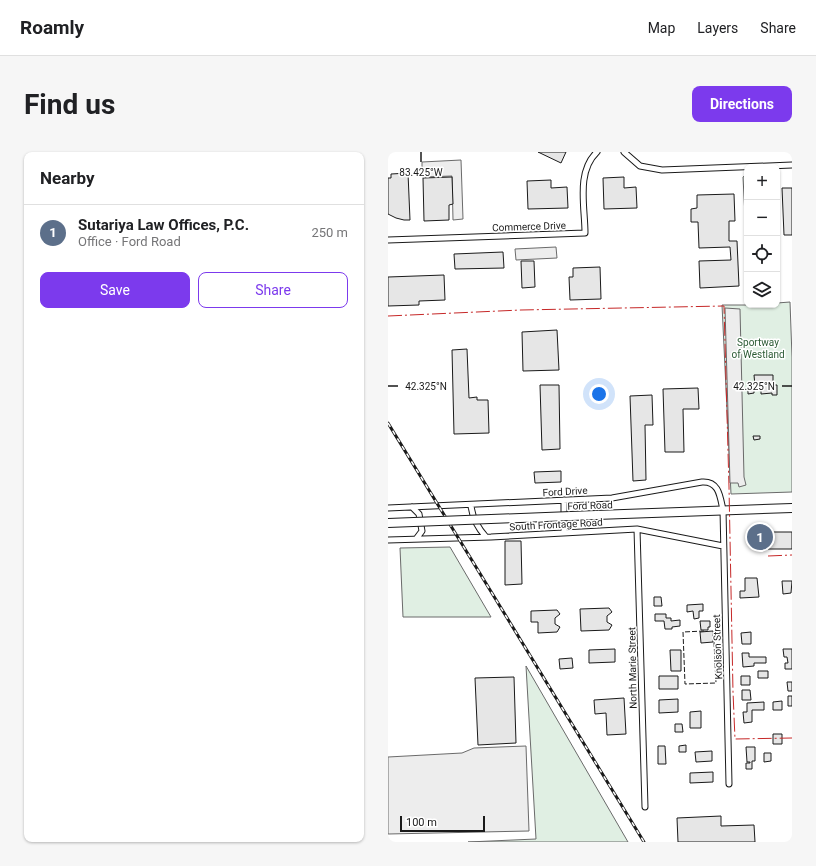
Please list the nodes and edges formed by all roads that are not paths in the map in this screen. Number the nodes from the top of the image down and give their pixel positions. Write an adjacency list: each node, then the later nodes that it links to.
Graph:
1 (597, 152): 4 (street, Commerce Drive)
2 (624, 152): 3 (street)
3 (792, 164)
4 (388, 240)
5 (564, 500): 6 (street, Ford Drive); 10 (street, Ford Drive); 13 (street)
6 (471, 505): 7 (street, Ford Drive); 14 (street)
7 (412, 507): 8 (street, Ford Drive); 15 (street)
8 (388, 508)
9 (792, 508): 10 (main road, Ford Road)
10 (723, 510): 11 (main road, Ford Road, bridge); 17 (street, Knolson Street)
11 (388, 524)
12 (637, 529): 13 (street, South Frontage Road); 17 (street, South Frontage Road); 19 (street, North Marie Street)
13 (564, 532): 14 (street, South Frontage Road)
14 (486, 537): 15 (street, South Frontage Road)
15 (416, 539): 16 (street, South Frontage Road)
16 (388, 540)
17 (723, 546): 18 (street, Knolson Street)
18 (729, 784)
19 (645, 807)

